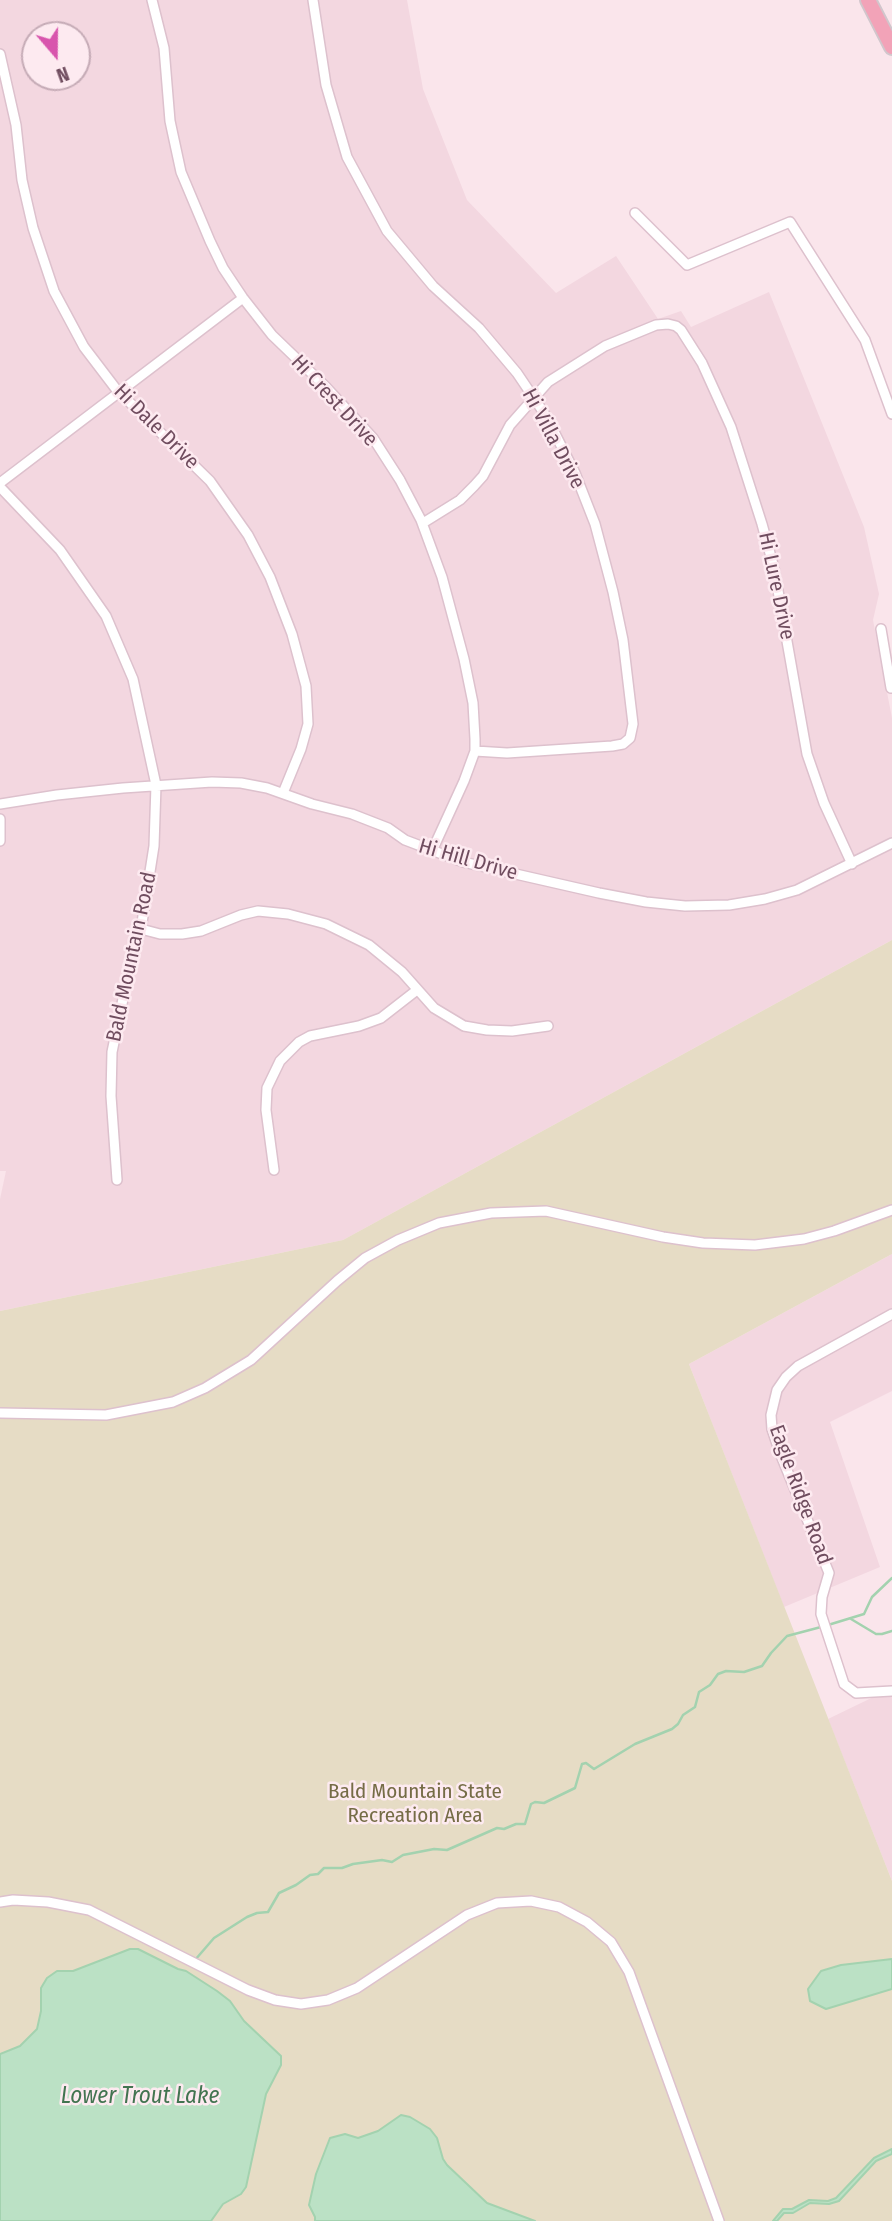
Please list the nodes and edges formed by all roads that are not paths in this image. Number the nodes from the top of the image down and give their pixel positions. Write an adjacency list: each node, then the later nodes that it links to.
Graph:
1 (152, 0): 7 (street, Hi Crest Drive)
2 (313, 0): 9 (street, Hi Villa Drive)
3 (868, 0): 4 (main road)
4 (892, 47)
5 (0, 54): 8 (street, Hi Dale Drive)
6 (635, 213): 10 (street)
7 (243, 298): 8 (street); 12 (street, Hi Crest Drive)
8 (119, 392): 11 (street); 18 (street, Hi Dale Drive)
9 (533, 397): 12 (street); 16 (street, Hi Villa Drive); 24 (street, Hi Lure Drive)
10 (892, 414)
11 (0, 485): 17 (street, Bald Mountain Road)
12 (423, 523): 16 (street, Hi Crest Drive)
13 (881, 629): 14 (street)
14 (889, 658): 15 (street)
15 (891, 688)
16 (475, 751): 23 (street, Hi Crest Drive)
17 (156, 785): 18 (street, Hi Hill Drive); 19 (street, Hi Hill Drive); 25 (street, Bald Mountain Road)
18 (283, 793): 23 (street, Hi Hill Drive)
19 (0, 804)
20 (0, 819): 21 (street)
21 (0, 841)
22 (892, 843): 24 (street, Hi Hill Drive)
23 (432, 851): 24 (street, Hi Hill Drive)
24 (852, 864)
25 (141, 929): 26 (street); 29 (street, Bald Mountain Road)
26 (417, 990): 27 (street); 28 (street)
27 (548, 1026)
28 (274, 1170)
29 (117, 1180)
30 (892, 1210): 32 (street)
31 (892, 1314): 33 (street, Eagle Ridge Road)
32 (0, 1413)
33 (892, 1690)
34 (0, 1902): 35 (street)
35 (719, 2221)

